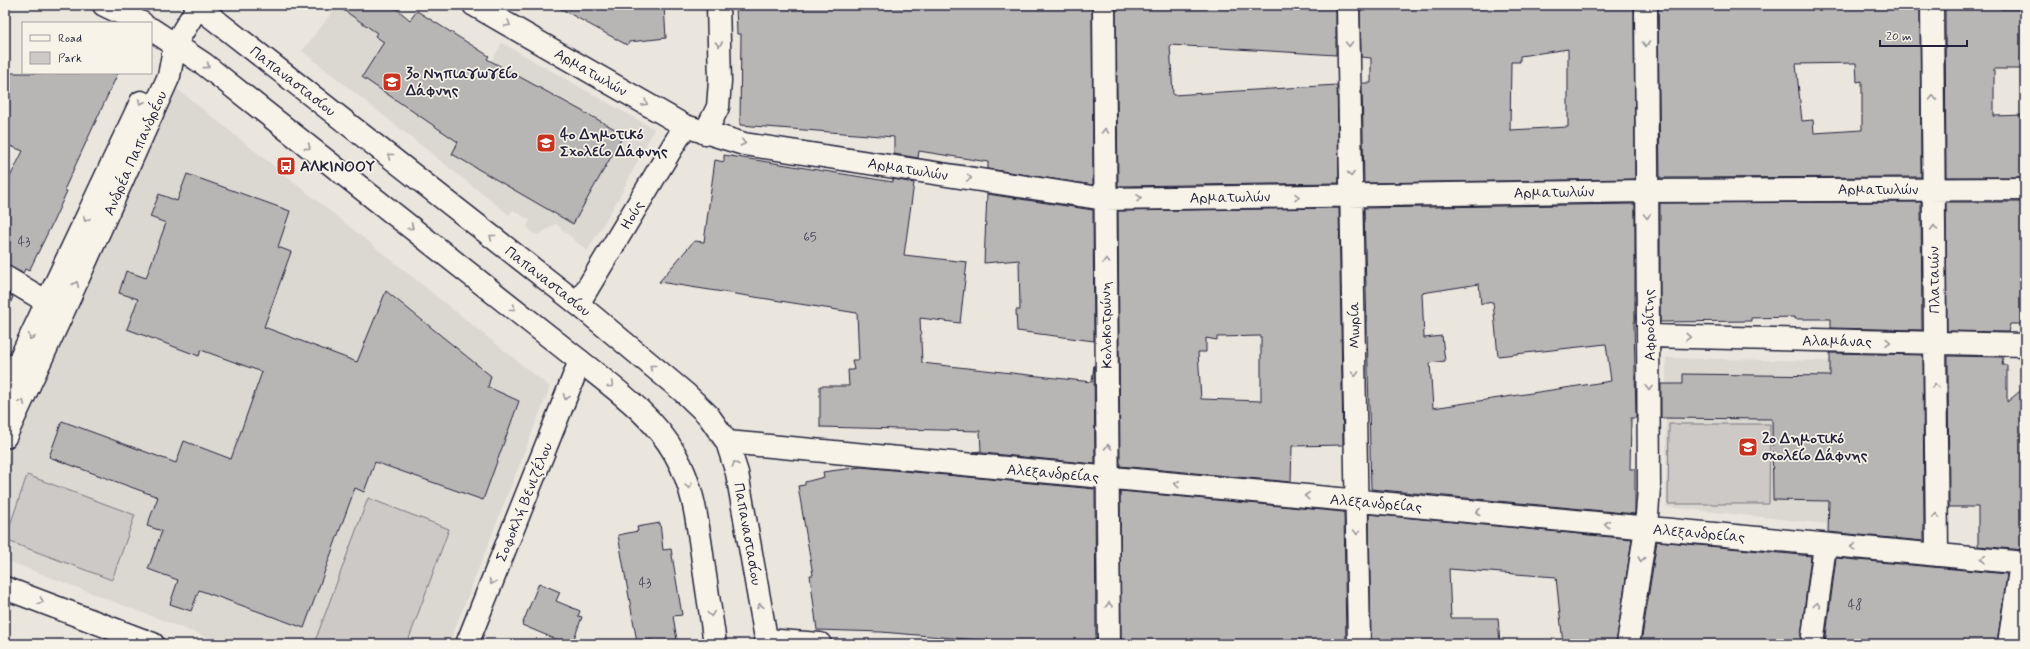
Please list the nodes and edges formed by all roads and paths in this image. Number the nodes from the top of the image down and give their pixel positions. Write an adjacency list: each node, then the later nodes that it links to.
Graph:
1 (104, 5): 9 (street)
2 (474, 5): 12 (street, Αρματωλών, one-way to 12)
3 (718, 5): 12 (street, Ηούς, one-way to 12)
4 (1104, 5): 17 (street, Κολοκοτρώνη, one-way to 4)
5 (1348, 5): 16 (street, Μωρία, one-way to 16)
6 (1646, 5): 15 (street, Αφροδίτης, one-way to 15)
7 (1932, 5): 13 (street, Πλαταιών, one-way to 7)
8 (198, 6): 11 (street, Ανδρέα Παπανδρέου); 19 (street, Παπαναστασίου, one-way to 8)
9 (140, 22)
10 (152, 30): 11 (street)
11 (175, 44): 20 (street, Ανδρέα Παπανδρέου); 24 (street, one-way to 24)
12 (695, 130): 17 (street, Αρματωλών, one-way to 17); 19 (street, Ηούς)
13 (1934, 189): 14 (street, Αρματωλών); 15 (street, Αρματωλών); 22 (street, Πλαταιών, one-way to 13)
14 (2025, 189)
15 (1647, 191): 16 (street, Αρματωλών); 21 (street, Αφροδίτης, one-way to 21)
16 (1352, 196): 17 (street, Αρματωλών, one-way to 16); 29 (street, Μωρία, one-way to 29)
17 (1105, 199): 28 (street, Κολοκοτρώνη, one-way to 17)
18 (5, 277): 20 (street)
19 (578, 304): 27 (street, Παπαναστασίου, one-way to 19)
20 (55, 307): 25 (street, Ανδρέα Παπανδρέου, one-way to 25); 26 (street, Ανδρέα Παπανδρέου, one-way to 20)
21 (1649, 336): 22 (street, Αλαμάνας, one-way to 22); 30 (street, Αφροδίτης, one-way to 30)
22 (1935, 343): 23 (street, Αλαμάνας); 32 (street, Πλαταιών, one-way to 22)
23 (2025, 345)
24 (580, 360): 37 (street, Σοφοκλή Βενιζέλου, one-way to 37); 38 (street, one-way to 38)
25 (5, 391)
26 (5, 437)
27 (727, 442): 28 (street, Αλεξανδρείας); 35 (street, Παπαναστασίου, one-way to 27)
28 (1108, 478): 29 (street, Αλεξανδρείας, one-way to 28); 40 (street, Κολοκοτρώνη, one-way to 28)
29 (1357, 501): 30 (street, Αλεξανδρείας, one-way to 29); 41 (street, Μωρία, one-way to 41)
30 (1646, 528): 31 (street, Αλεξανδρείας); 42 (street, Αφροδίτης, one-way to 42)
31 (1825, 545): 32 (street, Αλεξανδρείας, one-way to 31); 43 (street, one-way to 31)
32 (1937, 555): 33 (street, Αλεξανδρείας, one-way to 32)
33 (2023, 563): 44 (street)
34 (5, 588): 36 (street, one-way to 36)
35 (766, 642): 39 (street)
36 (153, 644)
37 (467, 644)
38 (715, 644)
39 (820, 644)
40 (1109, 644)
41 (1359, 644)
42 (1628, 644)
43 (1812, 644)
44 (2010, 644)

